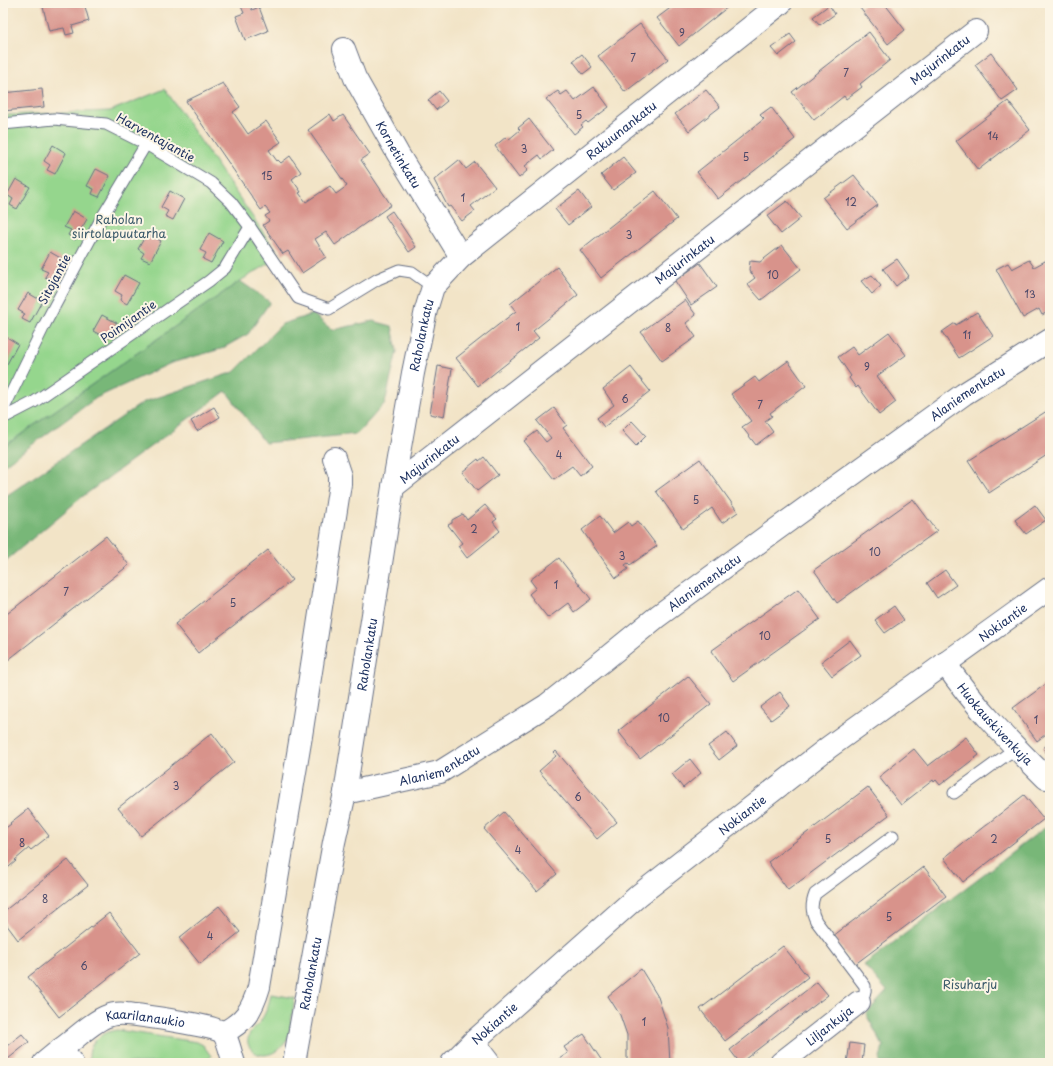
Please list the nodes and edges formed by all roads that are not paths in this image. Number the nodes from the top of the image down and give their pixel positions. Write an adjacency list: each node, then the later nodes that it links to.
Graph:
1 (781, 3): 7 (street, Rakuunankatu)
2 (976, 31): 13 (street, Majurinkatu)
3 (344, 49): 7 (street, Kornetinkatu)
4 (3, 124): 5 (lane, Harventajantie)
5 (146, 144): 6 (lane, Harventajantie); 10 (lane, Sitojantie)
6 (250, 227): 8 (lane, Harventajantie); 11 (lane, Poimijantie)
7 (460, 257): 8 (street, Raholankatu)
8 (433, 287): 13 (street, Raholankatu)
9 (1050, 340): 18 (street, Alaniemenkatu)
10 (3, 410)
11 (3, 418)
12 (334, 458): 22 (street)
13 (393, 487): 18 (street, Raholankatu)
14 (1050, 588): 15 (street, Nokiantie)
15 (945, 664): 16 (street, Huokauskivenkuja); 23 (street, Nokiantie)
16 (1016, 748): 17 (street, Huokauskivenkuja); 19 (lane)
17 (1050, 778)
18 (345, 793): 27 (street, Raholankatu)
19 (954, 793)
20 (893, 836): 21 (lane)
21 (859, 1002): 30 (street, Liljankuja)
22 (223, 1034): 24 (street, Kaarilanaukio); 26 (street)
23 (473, 1042): 28 (street, Nokiantie); 29 (street)
24 (67, 1056): 25 (street, Kaarilanaukio)
25 (44, 1063)
26 (234, 1063)
27 (294, 1063)
28 (452, 1063)
29 (489, 1063)
30 (781, 1063)

